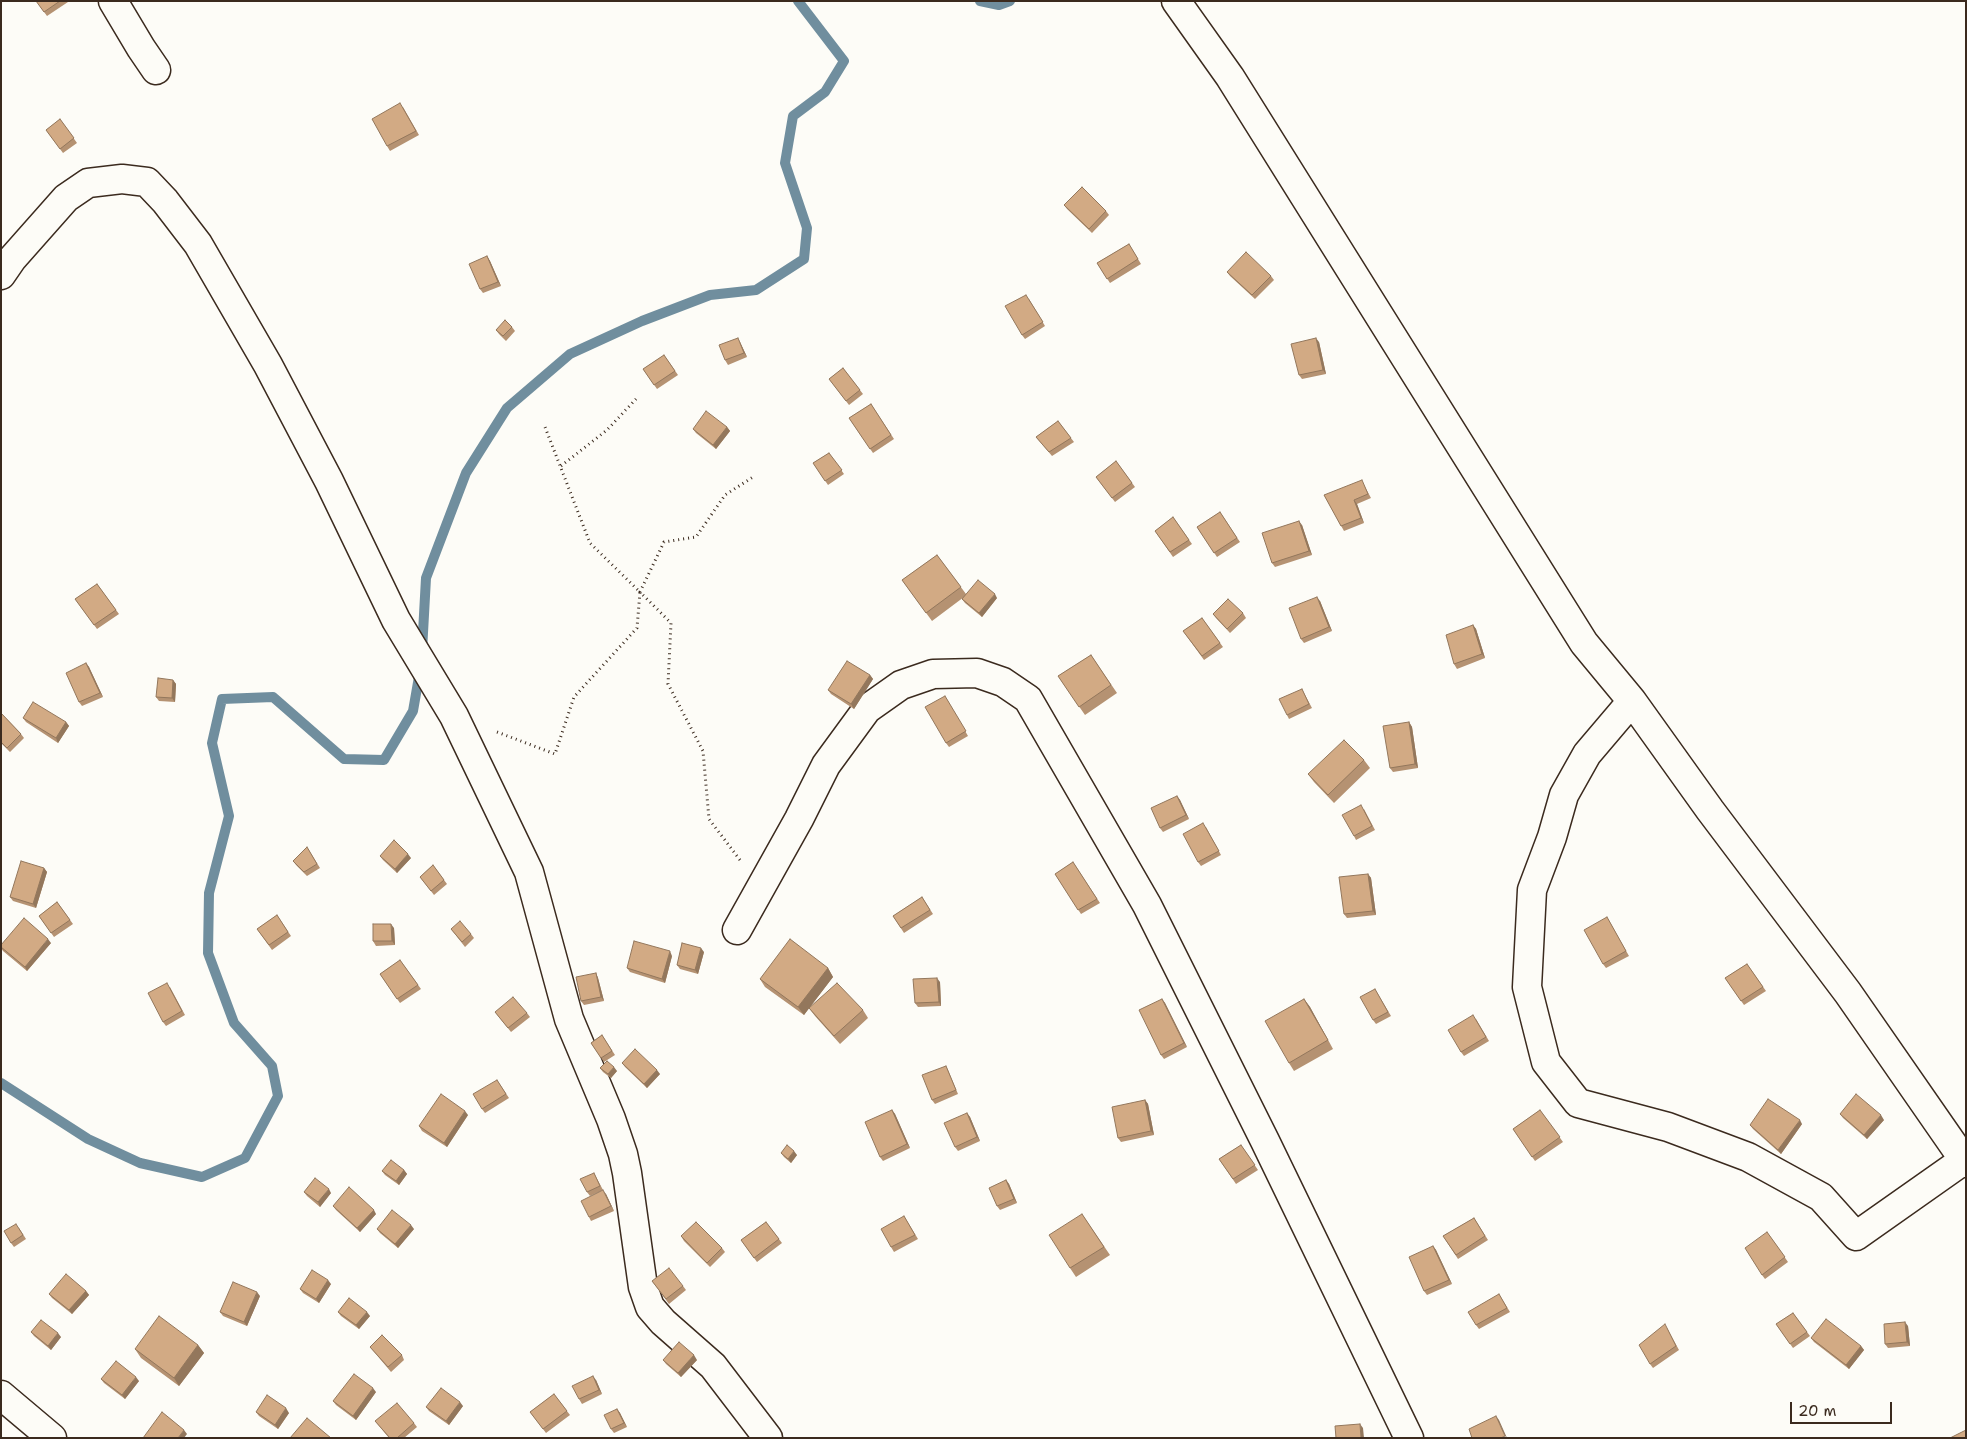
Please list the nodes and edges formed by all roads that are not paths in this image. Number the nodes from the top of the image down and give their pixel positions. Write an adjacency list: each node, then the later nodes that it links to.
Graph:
1 (113, 1): 3 (street)
2 (1176, 1): 5 (street)
3 (156, 70)
4 (1, 275): 10 (street)
5 (1632, 702): 7 (street); 7 (street)
6 (737, 930): 11 (street)
7 (1965, 1162)
8 (1, 1395): 9 (street)
9 (52, 1438)
10 (768, 1438)
11 (1409, 1438)

